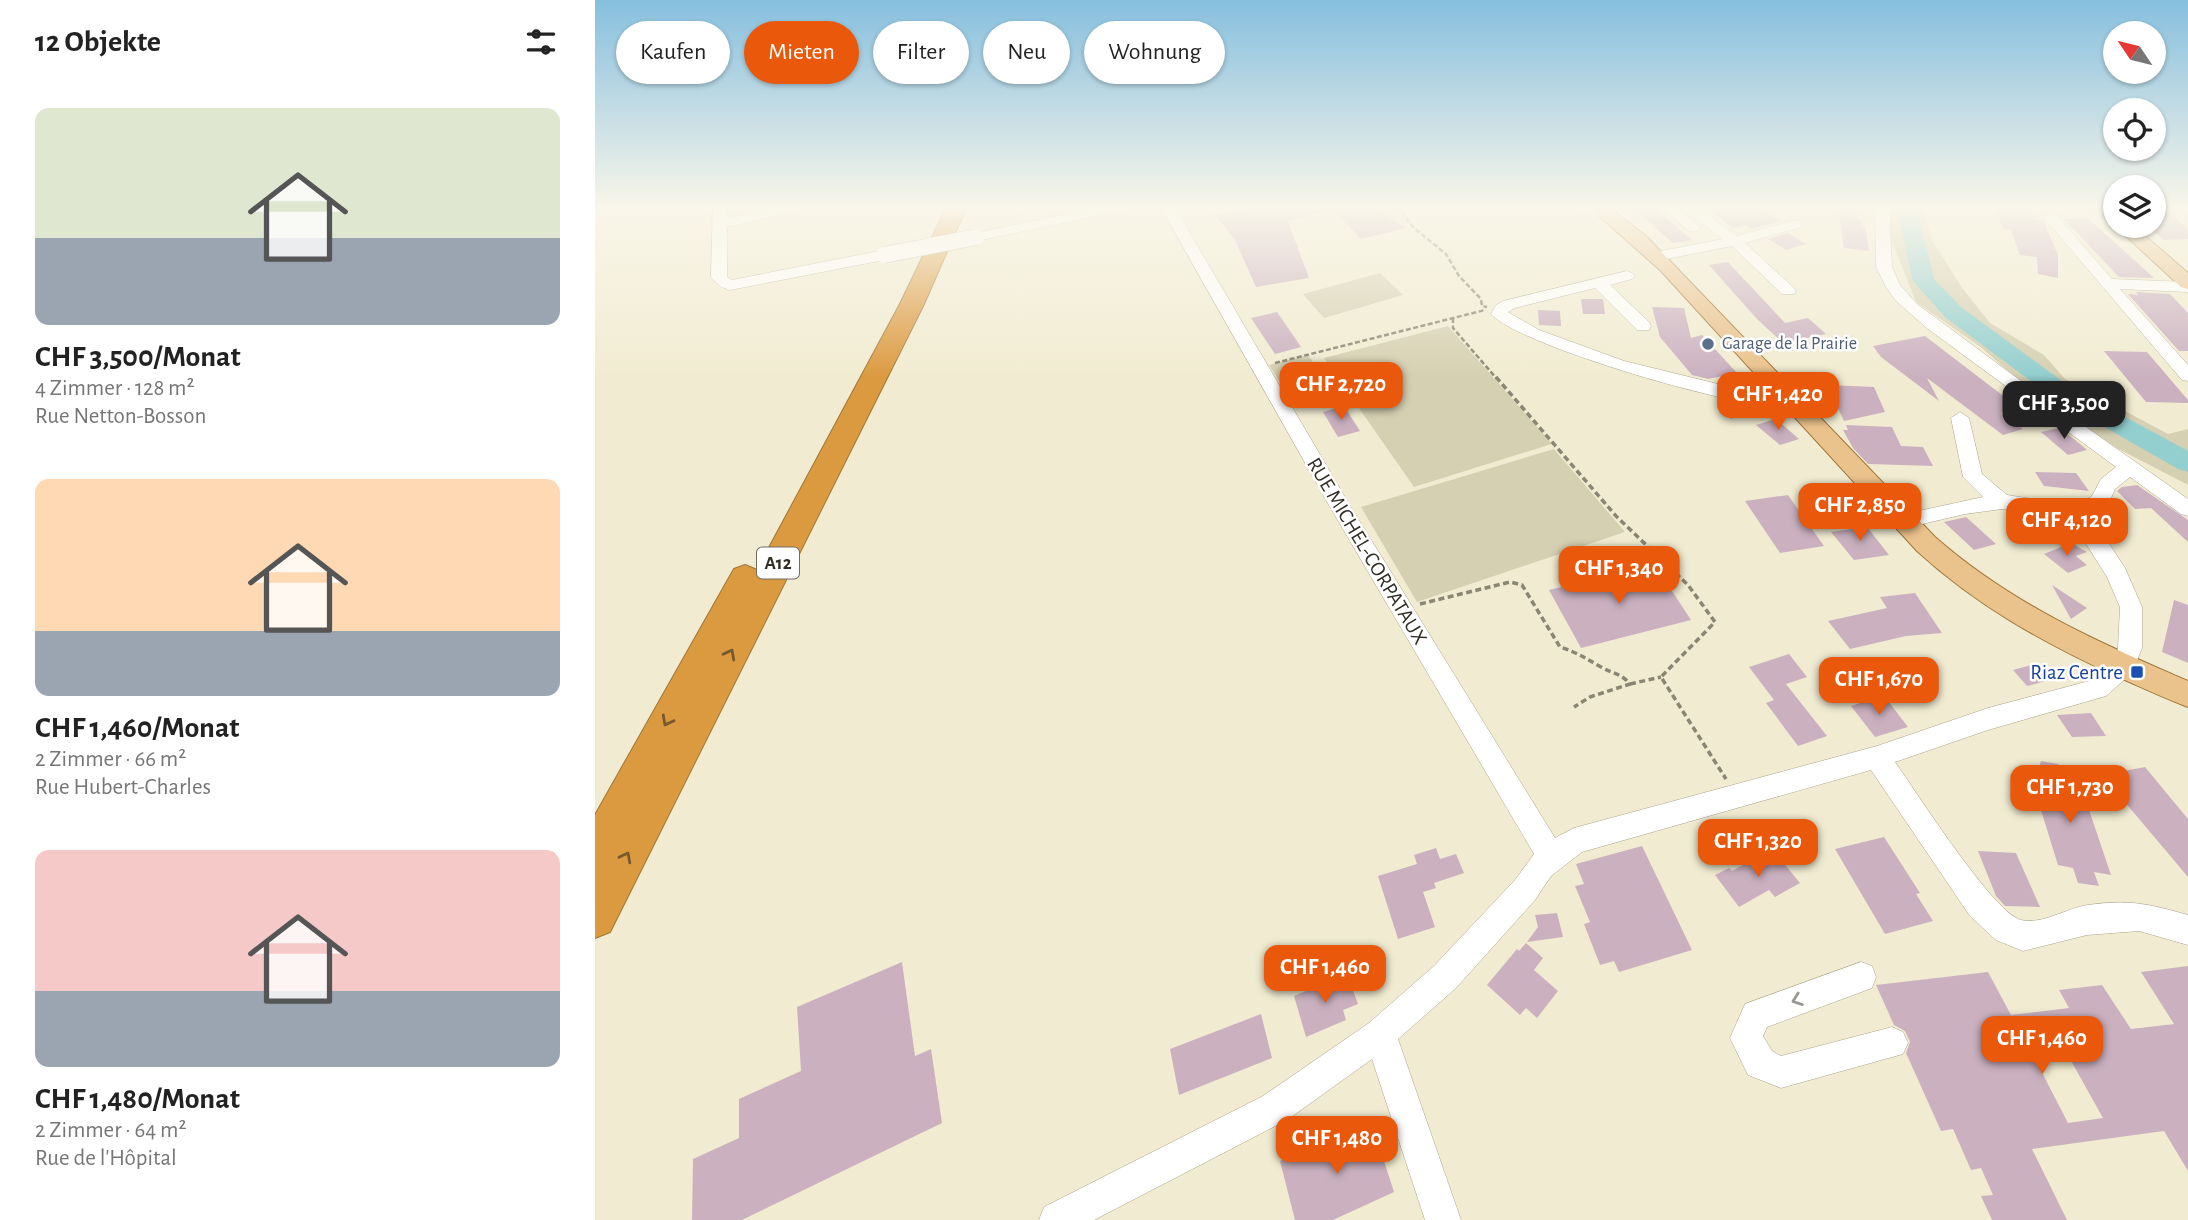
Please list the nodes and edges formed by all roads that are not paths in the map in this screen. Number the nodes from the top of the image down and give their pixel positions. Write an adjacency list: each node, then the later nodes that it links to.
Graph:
1 (719, 263): 2 (street, bridge)
2 (843, 263)
3 (912, 263): 28 (highway, A12, one-way to 28)
4 (931, 263): 30 (highway, A12, one-way to 4)
5 (1200, 263): 29 (street, RUE MICHEL-CORPATAUX)
6 (1663, 263): 18 (main road)
7 (1758, 263): 15 (street)
8 (1884, 263): 20 (street)
9 (2089, 263): 14 (street)
10 (2165, 263): 13 (main road)
11 (1627, 276): 12 (street)
12 (1599, 283): 16 (street); 18 (street)
13 (2187, 283): 14 (street)
14 (2107, 284): 17 (street)
15 (1788, 291)
16 (1643, 326)
17 (2188, 376)
18 (1794, 403): 24 (main road)
19 (1960, 418): 21 (street)
20 (2131, 468): 22 (street); 23 (street)
21 (2002, 502): 23 (street); 24 (street)
22 (2188, 509)
23 (2079, 514): 25 (street)
24 (1905, 522): 25 (main road)
25 (2124, 666): 26 (main road); 27 (street)
26 (2188, 694)
27 (1877, 757): 29 (street); 31 (street)
28 (595, 854)
29 (1551, 857): 33 (street)
30 (595, 918)
31 (2188, 930)
32 (1861, 977): 34 (street, one-way to 34)
33 (1380, 1034): 35 (street); 36 (street)
34 (1892, 1043)
35 (1057, 1220)
36 (1443, 1220)

